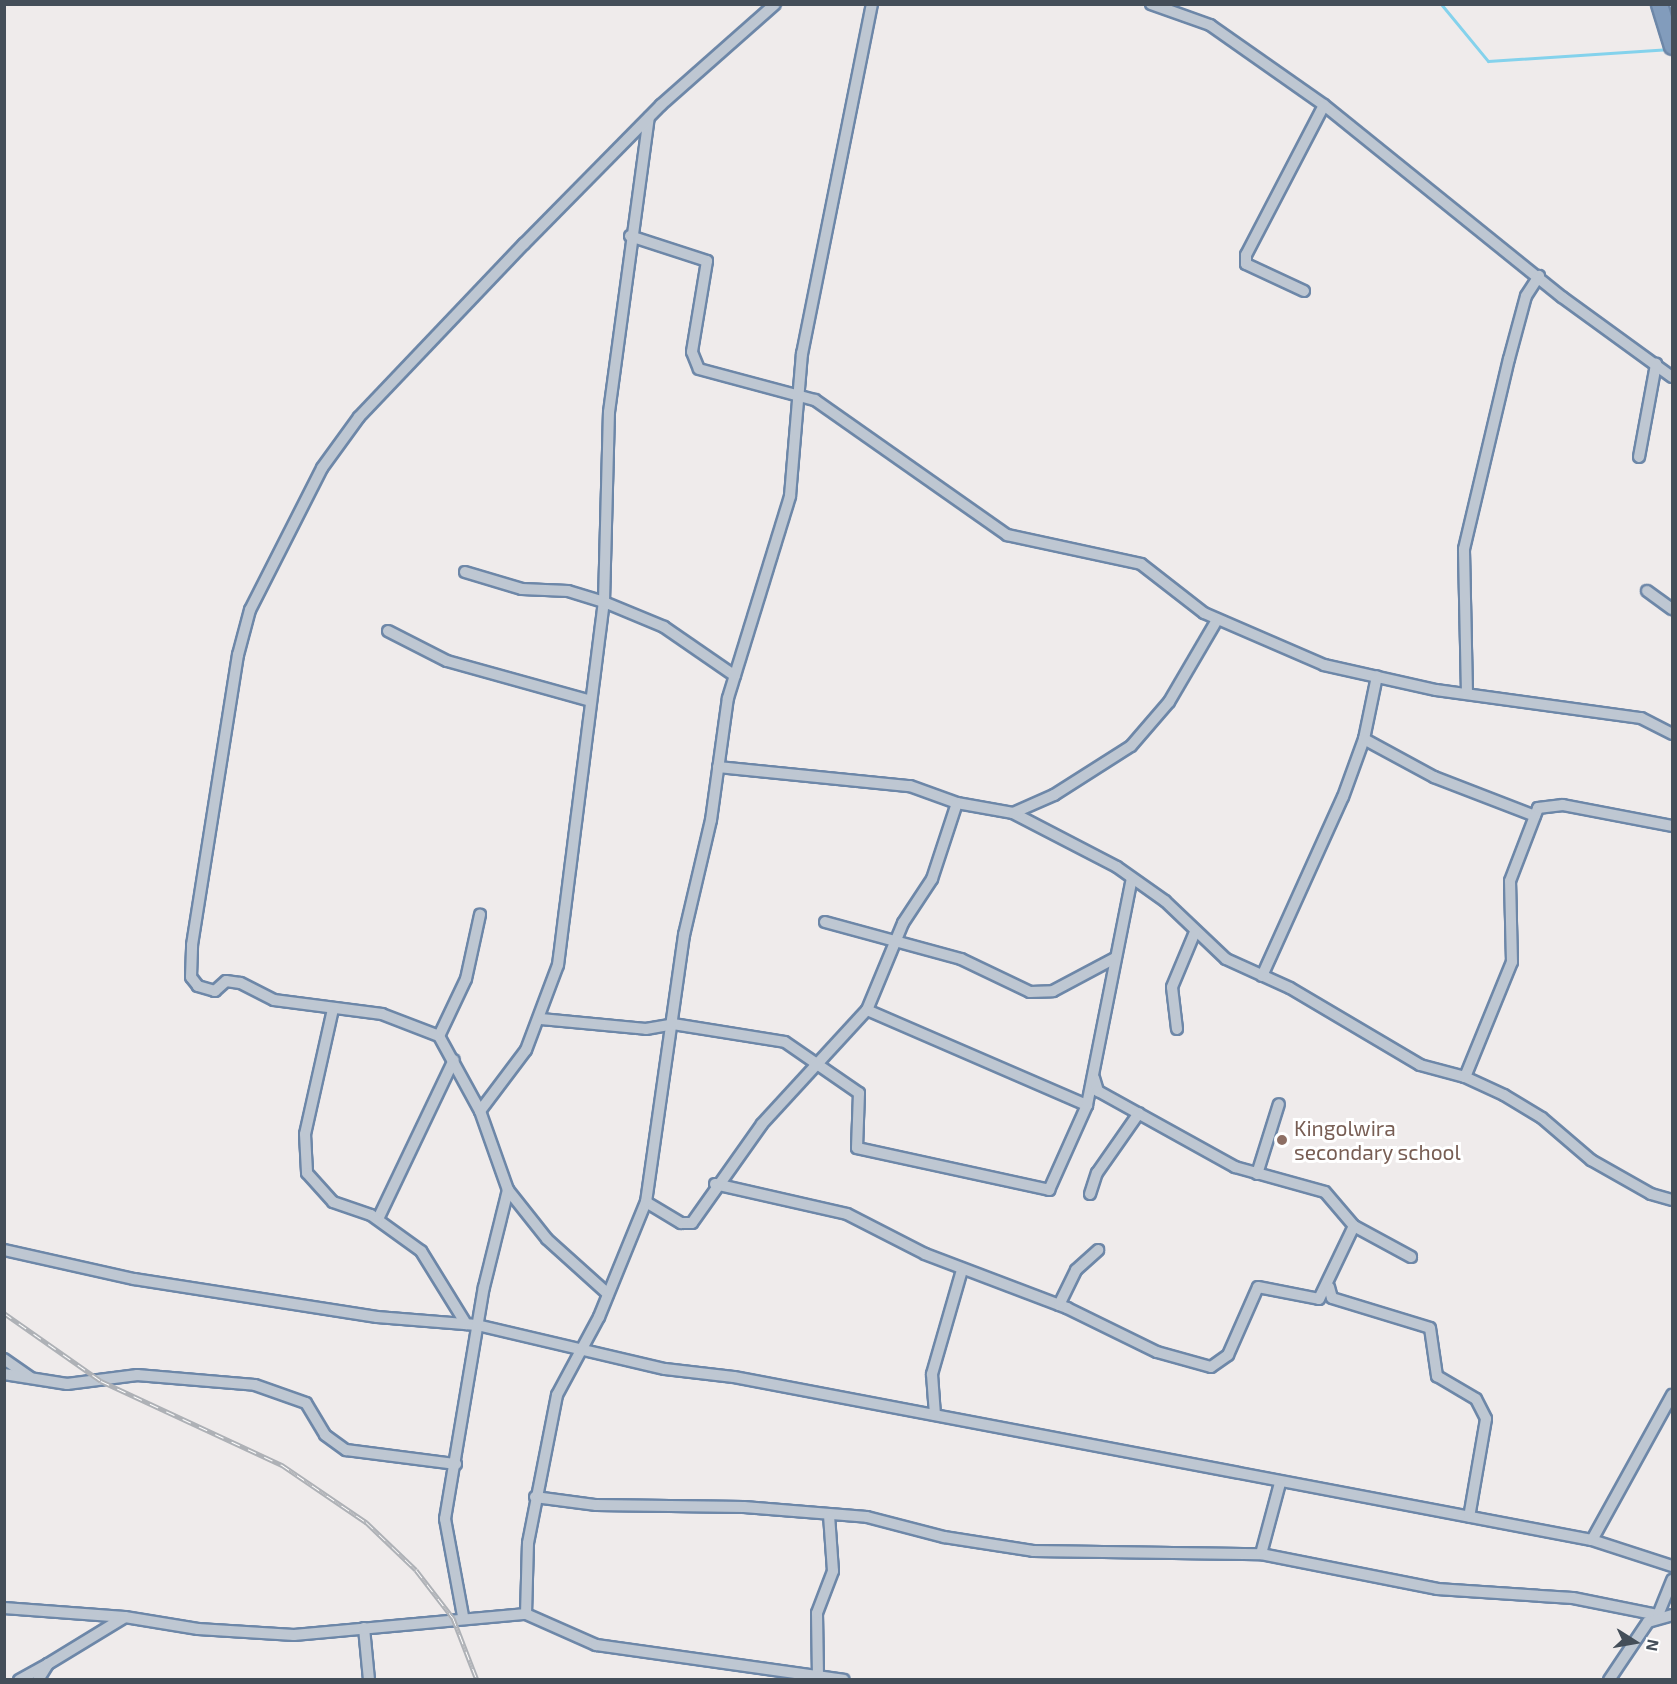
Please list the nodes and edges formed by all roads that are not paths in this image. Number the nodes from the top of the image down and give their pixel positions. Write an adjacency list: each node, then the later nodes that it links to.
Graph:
1 (775, 4): 7 (street)
2 (872, 4): 13 (street)
3 (1151, 4): 6 (street)
4 (1659, 4): 5 (highway)
5 (1671, 41)
6 (1324, 105): 9 (street); 10 (street)
7 (649, 118): 8 (street); 39 (street)
8 (630, 236): 13 (street); 17 (street)
9 (1539, 276): 11 (street); 23 (street)
10 (1304, 291)
11 (1656, 364): 12 (street); 14 (street)
12 (1672, 377)
13 (797, 393): 19 (street); 21 (street)
14 (1640, 458)
15 (465, 572): 17 (street)
16 (1647, 591): 18 (street)
17 (604, 602): 21 (street); 24 (street)
18 (1672, 609)
19 (1217, 620): 22 (street); 29 (street)
20 (388, 631): 24 (street)
21 (735, 676): 27 (street)
22 (1377, 676): 23 (street); 26 (street)
23 (1467, 694): 25 (street)
24 (591, 701): 41 (street)
25 (1672, 734)
26 (1364, 739): 30 (street); 38 (street)
27 (718, 767): 28 (street); 42 (street)
28 (957, 803): 29 (street); 36 (street)
29 (1013, 813): 32 (street)
30 (1535, 816): 31 (street); 48 (street)
31 (1672, 826)
32 (1132, 878): 35 (street); 37 (street)
33 (480, 915): 44 (street)
34 (825, 922): 36 (street)
35 (1195, 932): 38 (street); 43 (street)
36 (895, 943): 37 (street); 40 (street)
37 (1115, 958): 47 (street)
38 (1262, 976): 48 (street)
39 (333, 1009): 44 (street); 59 (street)
40 (867, 1010): 46 (street); 50 (street)
41 (541, 1019): 42 (street); 51 (street)
42 (672, 1024): 46 (street); 58 (street)
43 (1177, 1029)
44 (440, 1036): 45 (street)
45 (454, 1060): 51 (street); 59 (street)
46 (814, 1064): 50 (street); 54 (street)
47 (1093, 1074): 50 (street); 52 (street)
48 (1465, 1077): 57 (street)
49 (1278, 1104): 53 (street)
50 (1087, 1105)
51 (480, 1111): 55 (street)
52 (1139, 1113): 53 (street); 56 (street)
53 (1257, 1174): 60 (street)
54 (716, 1184): 58 (street); 64 (street)
55 (508, 1190): 66 (street); 69 (street)
56 (1090, 1194)
57 (1672, 1200)
58 (646, 1202): 66 (street)
59 (378, 1219): 68 (street)
60 (1354, 1226): 63 (street); 65 (street)
61 (4, 1250): 68 (street)
62 (1098, 1250): 67 (street)
63 (1411, 1257)
64 (963, 1270): 67 (street); 75 (street)
65 (1329, 1287): 67 (street); 80 (street)
66 (608, 1294): 70 (street)
67 (1059, 1305)
68 (466, 1324): 69 (street)
69 (477, 1325): 70 (street); 76 (street)
70 (579, 1350): 75 (street); 78 (street)
71 (4, 1359): 73 (street)
72 (4, 1374): 73 (street)
73 (30, 1377): 76 (street)
74 (1672, 1395): 81 (street)
75 (936, 1415): 77 (street)
76 (456, 1464): 90 (street)
77 (1280, 1483): 80 (street); 82 (street)
78 (535, 1497): 79 (street); 86 (street)
79 (830, 1515): 82 (street); 93 (street)
80 (1469, 1517): 81 (street)
81 (1592, 1540): 83 (street)
82 (1262, 1554): 87 (street)
83 (1672, 1566)
84 (1672, 1580): 87 (street)
85 (4, 1608): 89 (street)
86 (526, 1614): 90 (street); 93 (street)
87 (1658, 1615): 88 (street); 98 (street)
88 (1672, 1615)
89 (125, 1617): 91 (street); 92 (street)
90 (463, 1617): 91 (street)
91 (364, 1628): 96 (street)
92 (48, 1664): 94 (street); 95 (street)
93 (818, 1677): 97 (street)
94 (19, 1680)
95 (38, 1680)
96 (369, 1680)
97 (844, 1680)
98 (1609, 1680)

